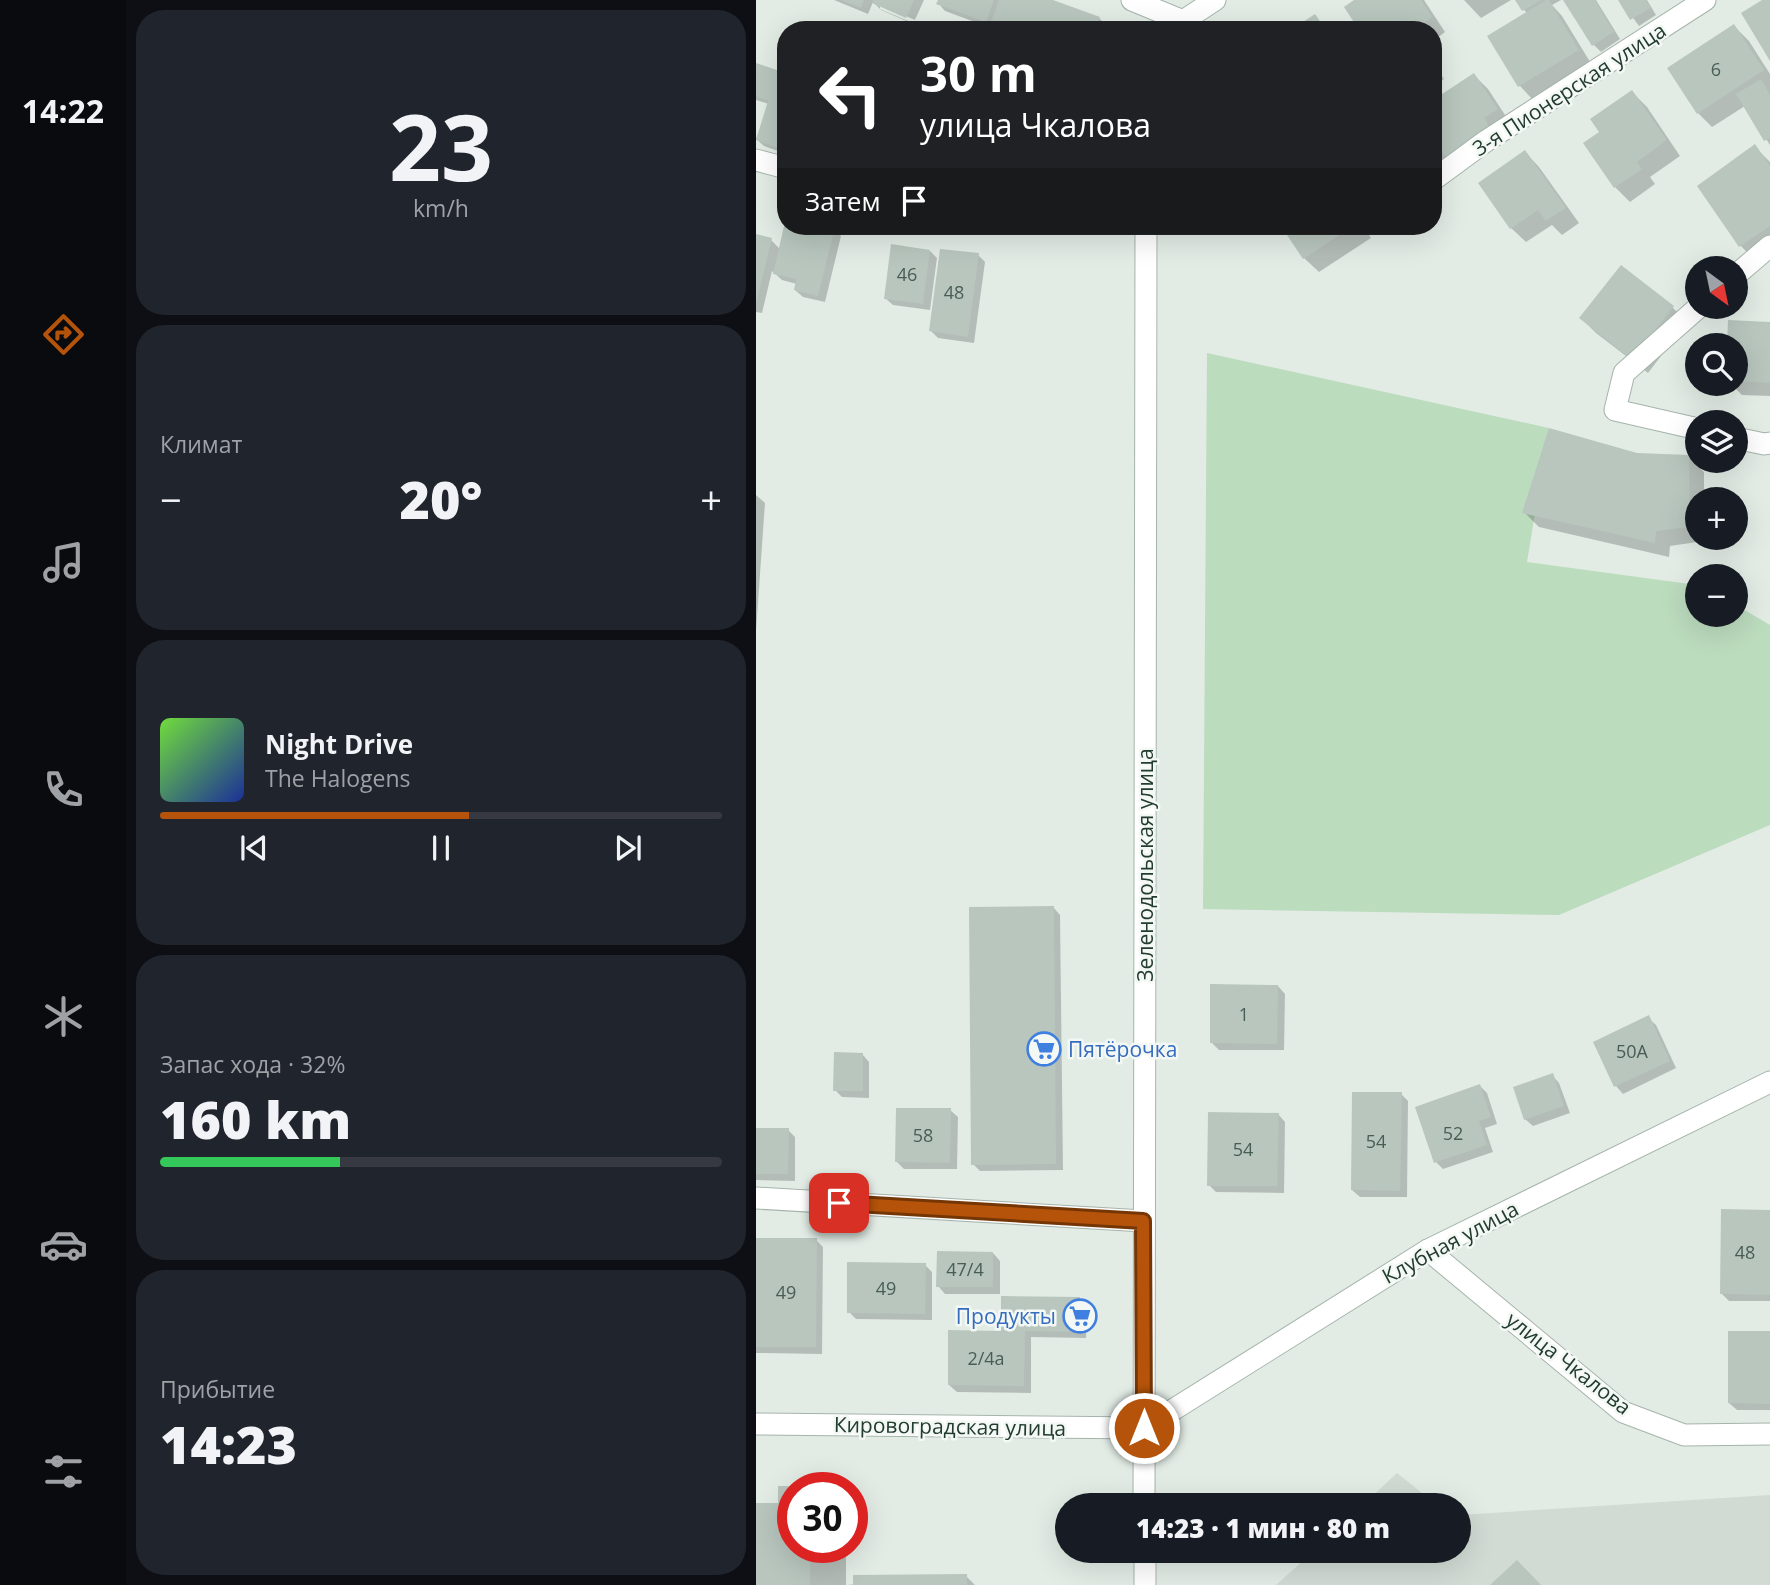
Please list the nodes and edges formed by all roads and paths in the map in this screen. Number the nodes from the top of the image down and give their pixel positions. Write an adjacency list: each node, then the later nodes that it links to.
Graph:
1 (1132, 0): 4 (street)
2 (1215, 0): 5 (street)
3 (1705, 0): 8 (street, 3-я Пионерская улица)
4 (1172, 21)
5 (1186, 21)
6 (756, 160): 7 (street)
7 (777, 166)
8 (1442, 173)
9 (1146, 235): 18 (street, Зеленодольская улица)
10 (1770, 246): 11 (street)
11 (1748, 265)
12 (1685, 319): 13 (street)
13 (1685, 426)
14 (1748, 441): 15 (street)
15 (1770, 443)
16 (1770, 1082): 19 (street, Клубная улица)
17 (756, 1198): 18 (street)
18 (1143, 1221): 21 (street, Зеленодольская улица)
19 (1428, 1250): 21 (street, Клубная улица); 22 (street, улица Чкалова)
20 (756, 1424): 21 (street, Кировоградская улица)
21 (1144, 1428): 23 (street, Зеленодольская улица)
22 (1770, 1434)
23 (1144, 1493)
24 (1145, 1563): 25 (street)
25 (1145, 1585)

